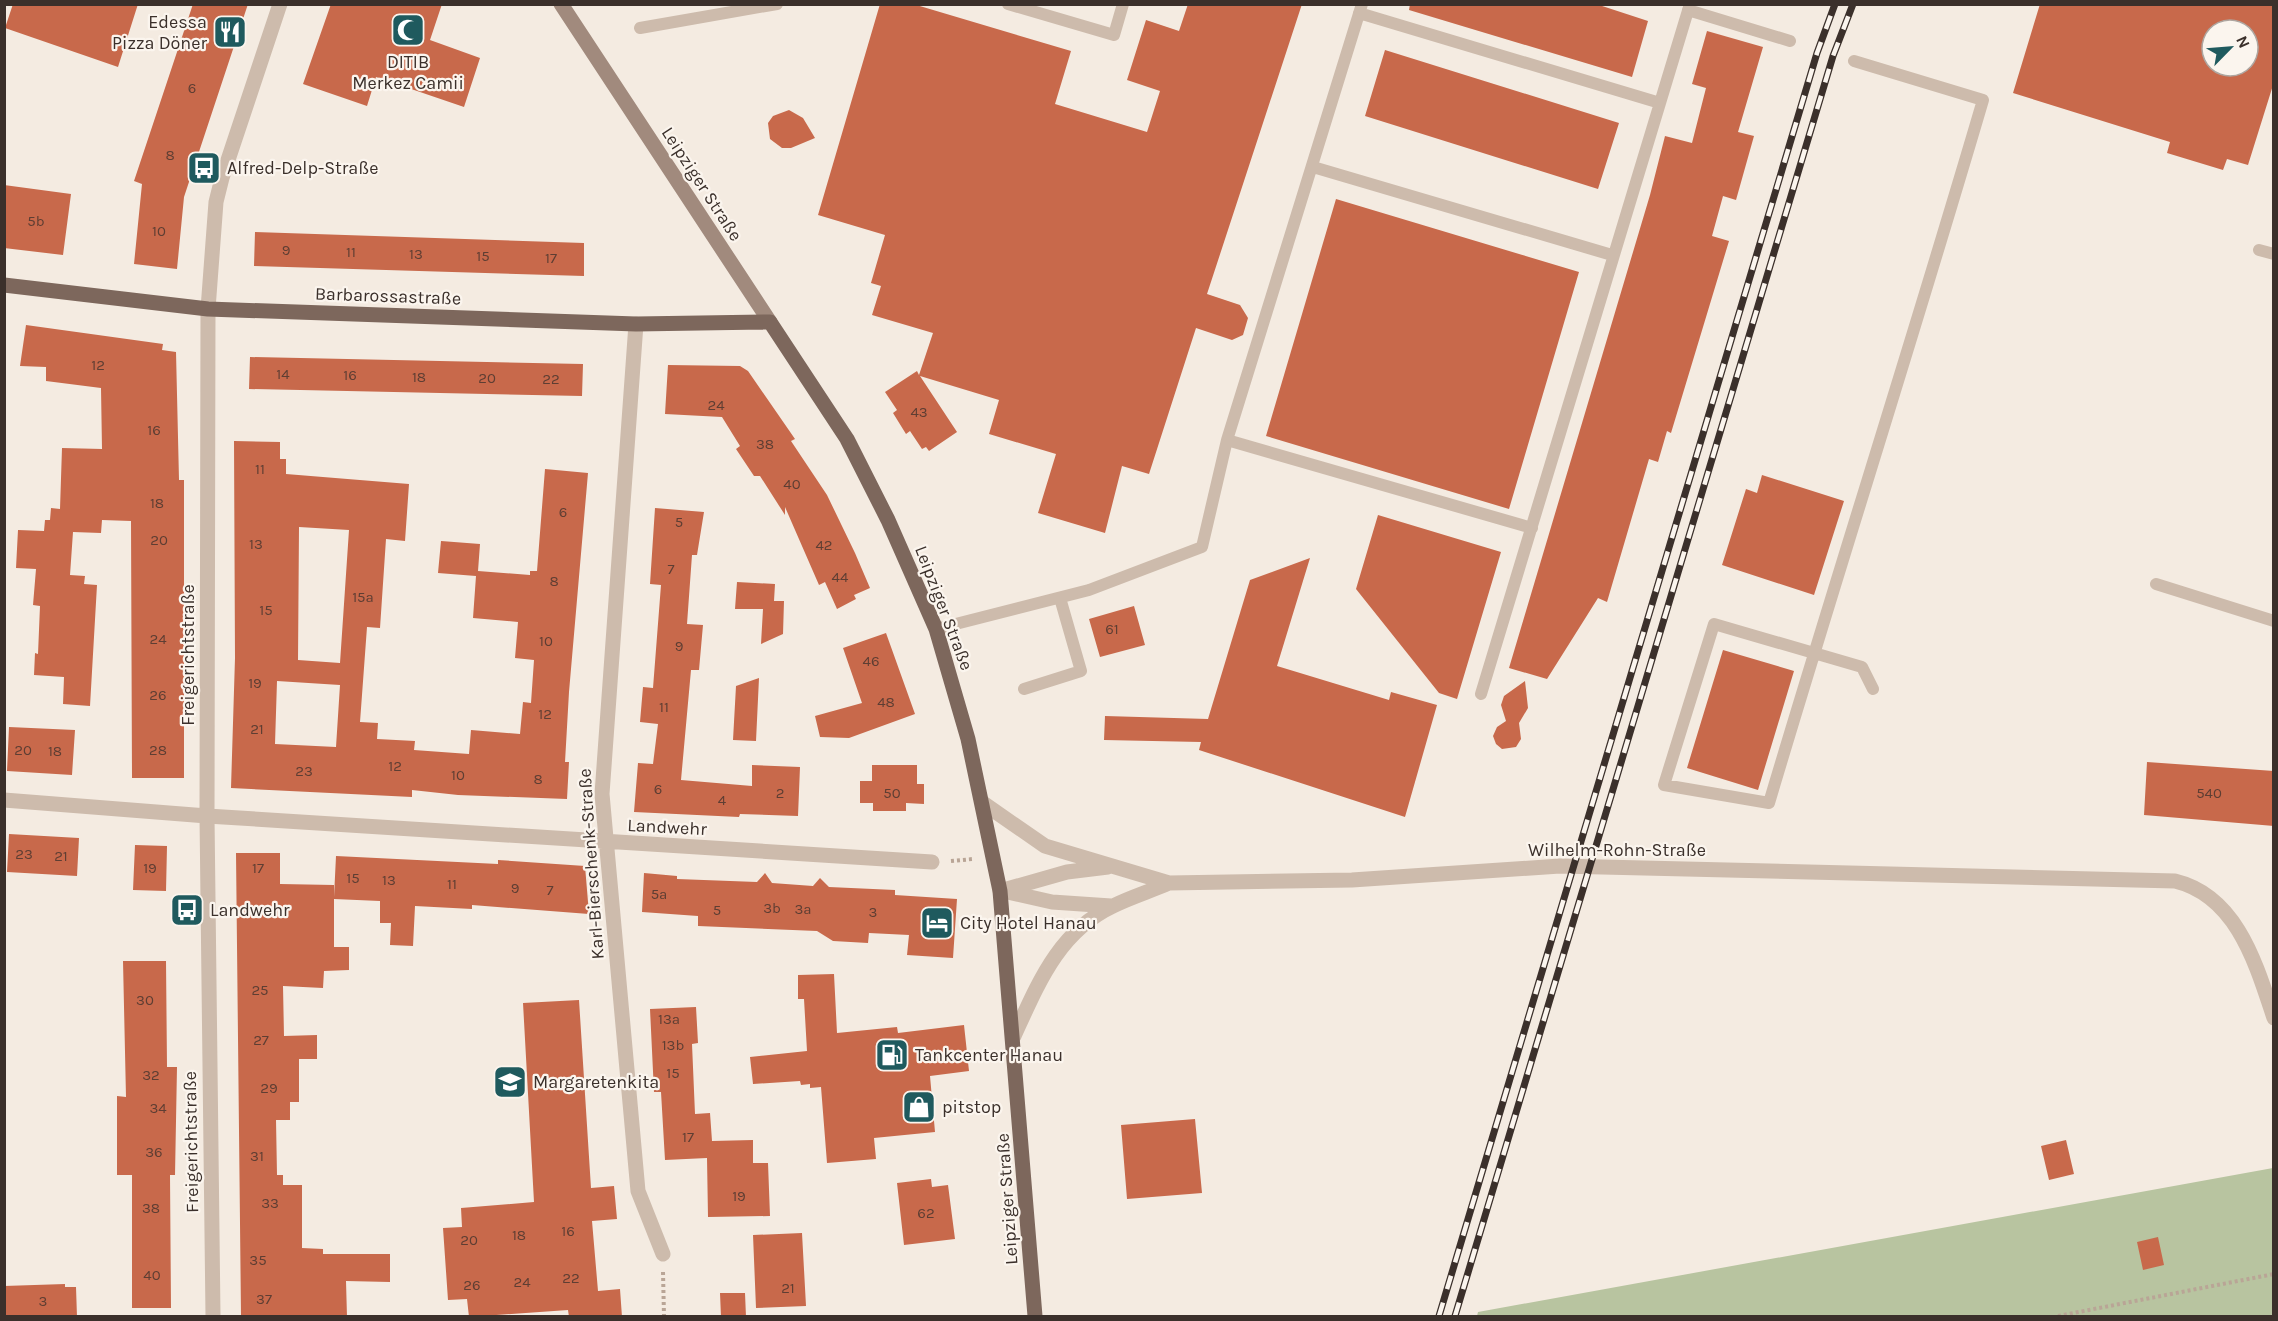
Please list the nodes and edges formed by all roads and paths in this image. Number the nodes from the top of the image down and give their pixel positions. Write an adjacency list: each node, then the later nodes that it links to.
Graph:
1 (280, 4): 17 (street, Freigerichtstraße)
2 (561, 4): 18 (main road, Leipziger Straße)
3 (777, 4): 8 (lane)
4 (1008, 4): 5 (lane)
5 (1123, 4)
6 (1689, 7): 9 (lane); 11 (lane)
7 (1361, 9): 11 (lane); 12 (lane)
8 (640, 28)
9 (1790, 41)
10 (1854, 61): 26 (lane)
11 (1660, 103): 15 (lane)
12 (1313, 166): 15 (lane); 20 (lane)
13 (2259, 250): 14 (lane)
14 (2274, 254)
15 (1612, 255): 21 (lane)
16 (4, 285): 17 (main road, Barbarossastraße)
17 (208, 309): 19 (main road, Barbarossastraße); 32 (street, Freigerichtstraße)
18 (771, 322): 19 (main road, Barbarossastraße); 25 (main road, Leipziger Straße)
19 (636, 324): 33 (street, Karl-Bierschenk-Straße)
20 (1227, 440): 21 (lane); 23 (lane)
21 (1532, 528): 29 (lane)
22 (2156, 584): 24 (lane)
23 (1060, 598): 25 (lane); 27 (lane)
24 (2274, 621)
25 (936, 629): 31 (main road, Leipziger Straße)
26 (1813, 653): 26 (lane); 28 (lane)
27 (1024, 689)
28 (1873, 689)
29 (1481, 694)
30 (4, 800): 32 (street, Landwehr)
31 (983, 803): 35 (street, Wilhelm-Rohn-Straße); 37 (main road, Leipziger Straße)
32 (207, 816): 33 (street, Landwehr); 43 (street, Freigerichtstraße)
33 (606, 843): 34 (street, Landwehr); 41 (street, Karl-Bierschenk-Straße)
34 (932, 862)
35 (1117, 866): 36 (street, Wilhelm-Rohn-Straße); 37 (street, Wilhelm-Rohn-Straße)
36 (1169, 883): 38 (street, Wilhelm-Rohn-Straße); 39 (street, Wilhelm-Rohn-Straße)
37 (1000, 891): 38 (street, Wilhelm-Rohn-Straße); 40 (main road, Leipziger Straße)
38 (1111, 906): 40 (street, Wilhelm-Rohn-Straße)
39 (2274, 1018)
40 (1014, 1036): 45 (main road, Leipziger Straße)
41 (663, 1254): 44 (path)
42 (2274, 1274): 46 (path)
43 (213, 1317)
44 (664, 1317)
45 (1035, 1317)
46 (2058, 1317)

